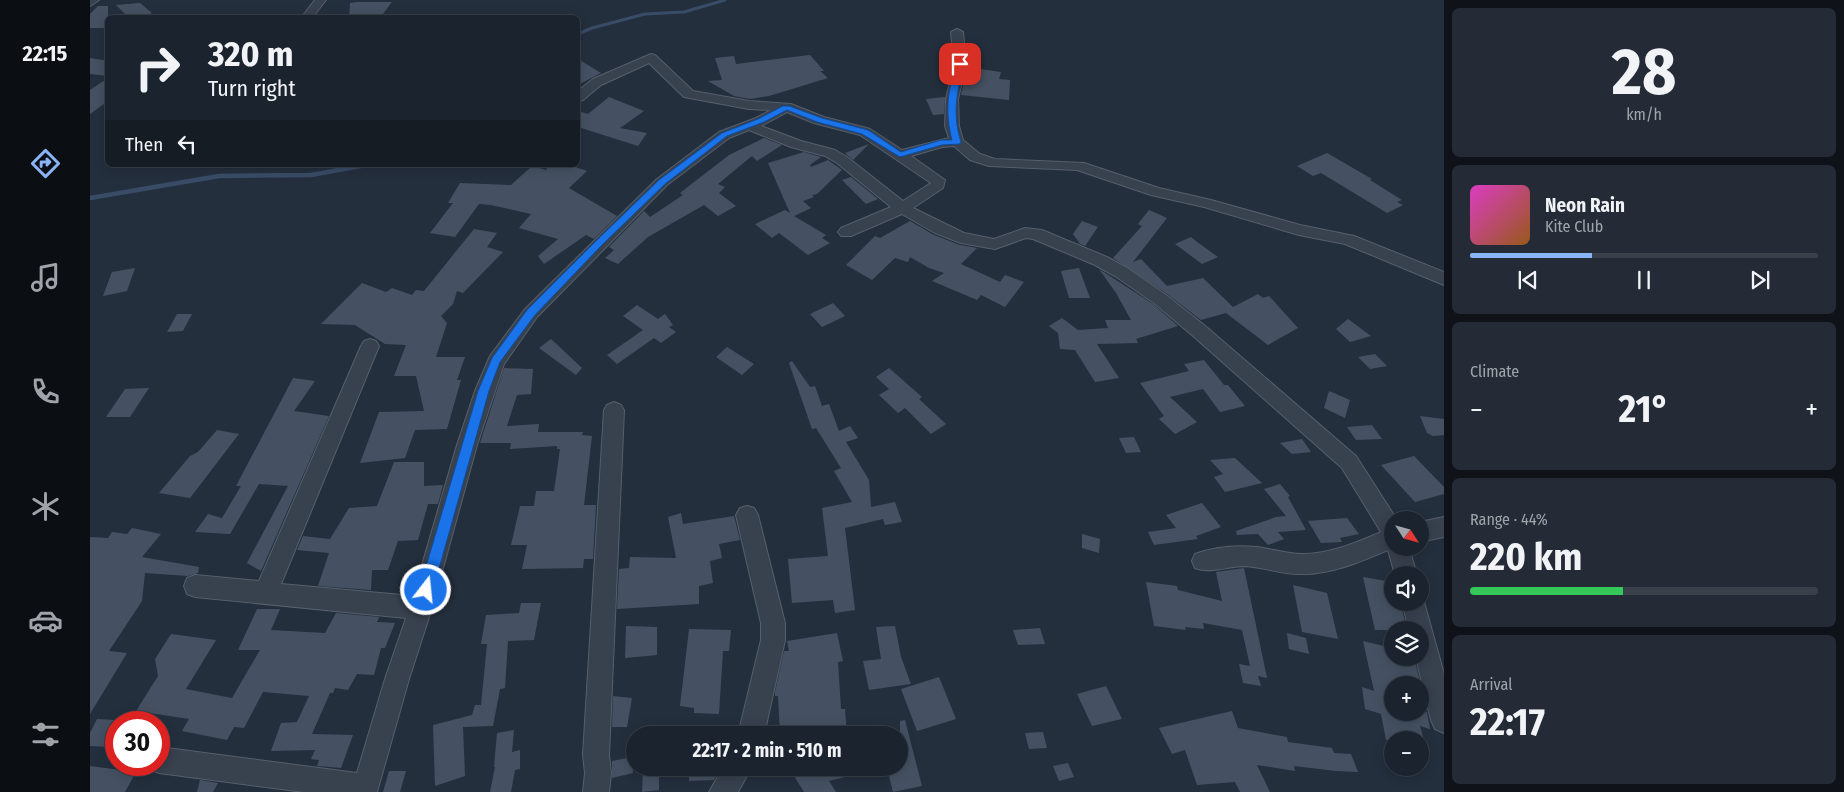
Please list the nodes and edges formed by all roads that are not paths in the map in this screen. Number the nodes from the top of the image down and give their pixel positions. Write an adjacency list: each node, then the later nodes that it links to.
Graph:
1 (94, 0): 3 (street)
2 (321, 0): 4 (street)
3 (90, 3)
4 (308, 15)
5 (957, 32): 9 (street)
6 (580, 95): 7 (street)
7 (786, 107): 8 (street); 10 (street)
8 (747, 125): 11 (street); 24 (street)
9 (957, 142): 10 (street); 13 (street)
10 (900, 154): 11 (street)
11 (901, 207): 12 (street); 17 (street)
12 (846, 232)
13 (1444, 279)
14 (370, 346): 23 (street)
15 (614, 410): 31 (street)
16 (747, 515): 27 (street)
17 (1384, 517)
18 (1444, 528): 19 (street)
19 (1429, 530)
20 (1384, 541): 21 (street)
21 (1203, 561)
22 (195, 586): 23 (street)
23 (265, 594): 24 (street)
24 (421, 608): 30 (street)
25 (1415, 611): 26 (street)
26 (1444, 720)
27 (753, 726)
28 (170, 762): 30 (street)
29 (733, 776): 32 (street)
30 (365, 789)
31 (596, 792)
32 (722, 792)

